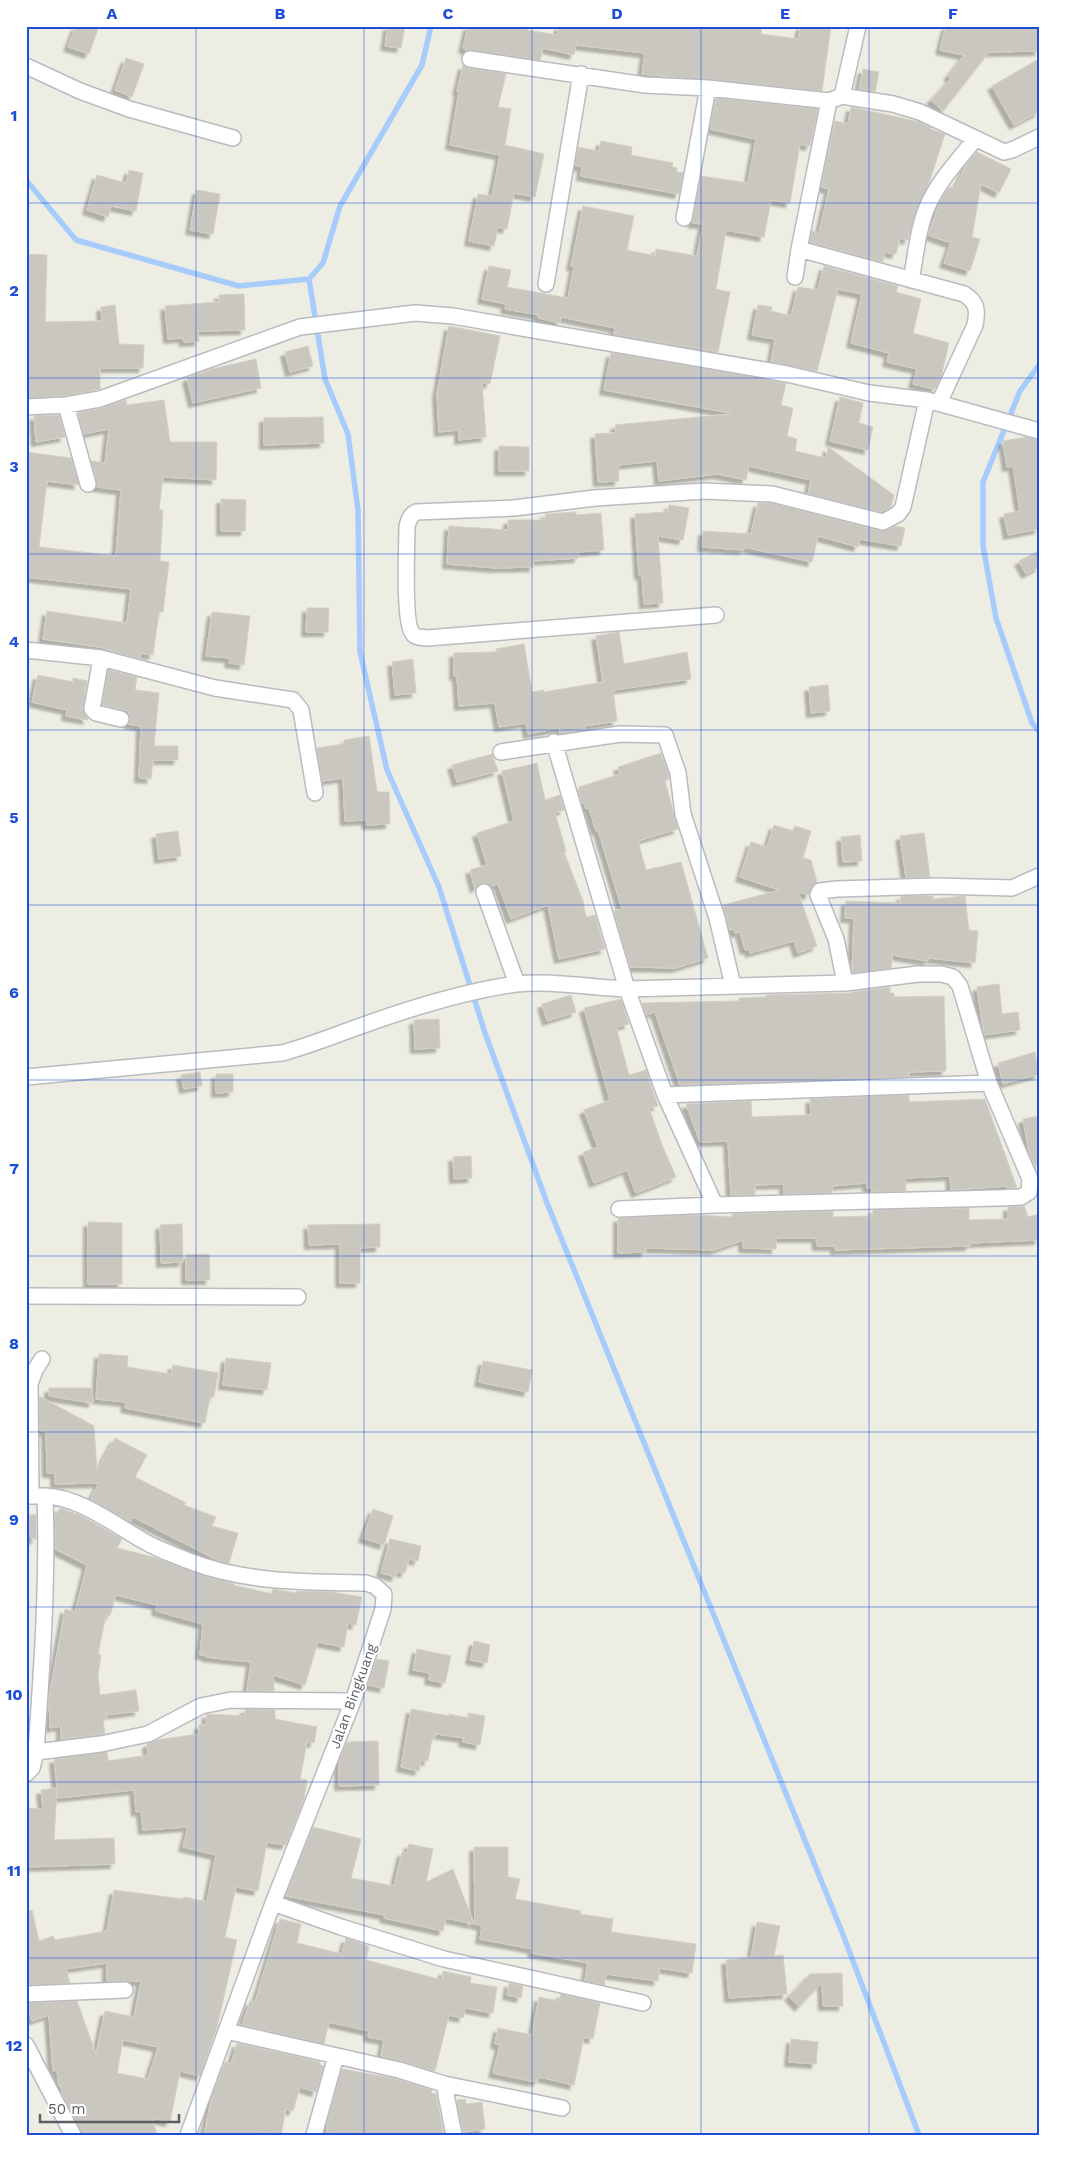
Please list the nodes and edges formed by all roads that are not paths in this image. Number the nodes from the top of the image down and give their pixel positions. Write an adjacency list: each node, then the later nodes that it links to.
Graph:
1 (858, 26): 6 (street)
2 (470, 59): 4 (street)
3 (26, 66): 8 (street)
4 (581, 74): 5 (street); 14 (street)
5 (708, 88): 6 (street); 10 (street)
6 (836, 99): 9 (street); 11 (street)
7 (1039, 137): 9 (street)
8 (233, 138)
9 (975, 139): 13 (street)
10 (684, 218)
11 (799, 249): 12 (street); 13 (street)
12 (794, 277)
13 (912, 280): 15 (street)
14 (546, 284)
15 (933, 402): 16 (street); 18 (street); 20 (street)
16 (66, 404): 17 (street); 19 (street)
17 (26, 407)
18 (1038, 431)
19 (88, 484)
20 (716, 615)
21 (26, 650): 22 (street)
22 (101, 658): 23 (street); 26 (street)
23 (121, 719)
24 (554, 742): 25 (street); 31 (street); 32 (street)
25 (500, 752)
26 (314, 793)
27 (1039, 876): 29 (street)
28 (484, 892): 30 (street)
29 (845, 983): 31 (street); 34 (street)
30 (517, 984): 32 (street); 33 (street)
31 (732, 986): 32 (street)
32 (627, 989): 35 (street)
33 (26, 1077)
34 (989, 1083): 35 (street); 36 (street)
35 (665, 1095): 36 (street)
36 (715, 1205): 37 (street)
37 (619, 1209)
38 (26, 1296): 39 (street)
39 (298, 1297)
40 (42, 1359): 41 (street)
41 (34, 1496): 42 (street, Jalan Bingkuang); 43 (street)
42 (353, 1701): 43 (street); 45 (street, Jalan Bingkuang)
43 (36, 1752): 44 (street)
44 (26, 1774)
45 (273, 1903): 48 (street); 49 (street, Jalan Bingkuang)
46 (125, 1990): 47 (street)
47 (26, 1994)
48 (643, 2003)
49 (226, 2031): 51 (street); 55 (street, Jalan Bingkuang)
50 (26, 2045): 54 (street)
51 (336, 2056): 52 (street); 56 (street)
52 (444, 2084): 53 (street); 57 (street)
53 (562, 2108)
54 (73, 2135)
55 (188, 2135)
56 (314, 2135)
57 (454, 2135)

